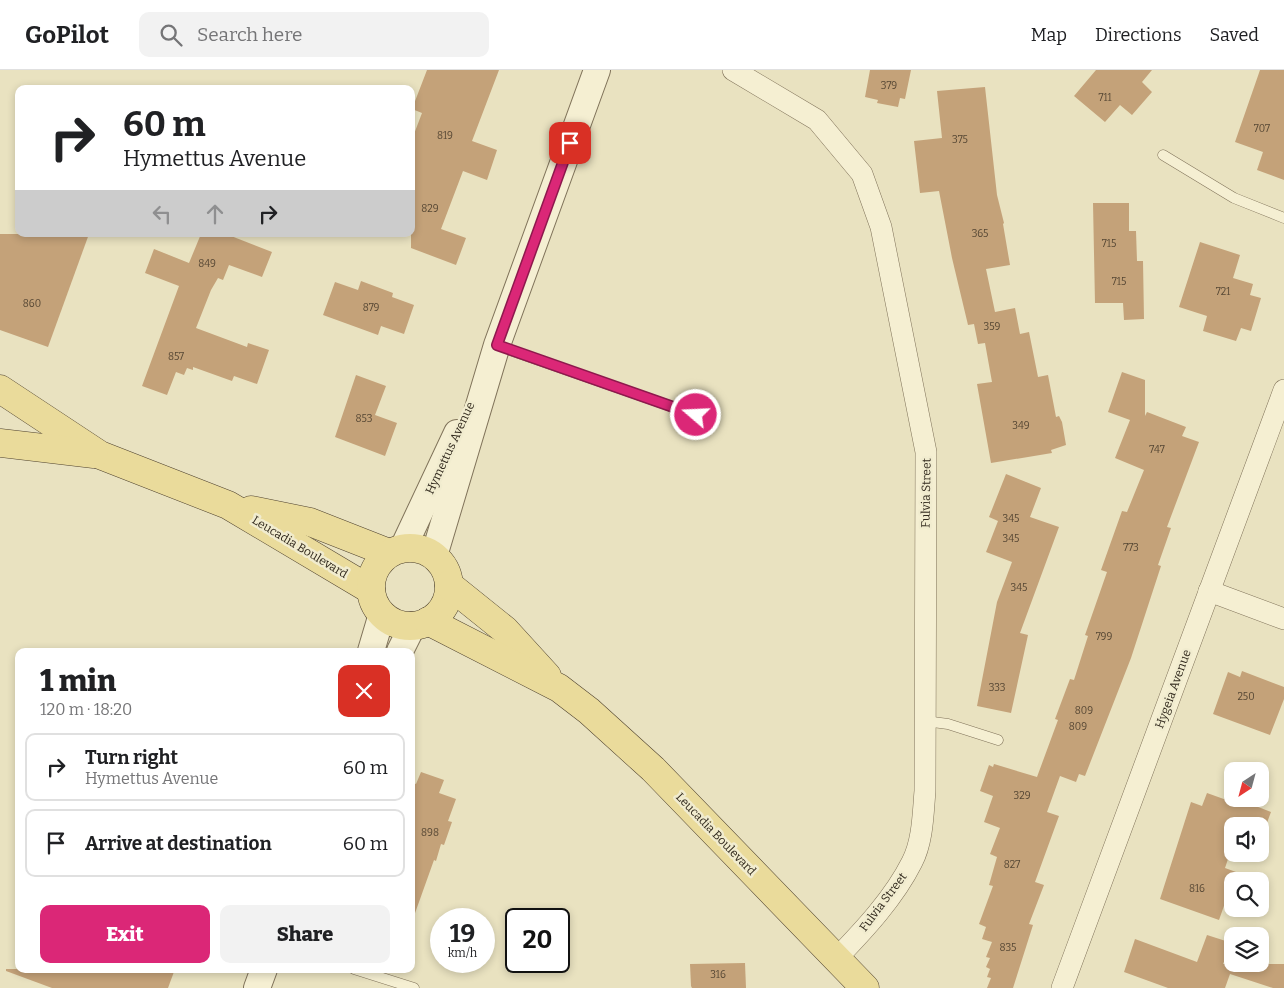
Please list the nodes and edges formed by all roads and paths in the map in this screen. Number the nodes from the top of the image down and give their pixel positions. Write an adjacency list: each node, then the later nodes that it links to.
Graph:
1 (597, 70): 5 (street, Hymettus Avenue)
2 (733, 70): 23 (street, Fulvia Street)
3 (1163, 155): 4 (lane)
4 (1284, 218)
5 (496, 347): 8 (lane); 12 (street, Hymettus Avenue); 13 (street, Hymettus Avenue)
6 (0, 389): 10 (main road, Leucadia Boulevard)
7 (1284, 390): 16 (street, Hygeia Avenue)
8 (696, 415)
9 (0, 444): 10 (main road, Leucadia Boulevard)
10 (100, 454): 11 (main road, Leucadia Boulevard)
11 (228, 505): 12 (main road, Leucadia Boulevard); 15 (main road, Leucadia Boulevard)
12 (396, 551): 13 (main road); 15 (main road)
13 (434, 556): 14 (main road)
14 (449, 585): 19 (main road); 22 (main road, Leucadia Boulevard)
15 (371, 590): 17 (main road)
16 (1209, 591): 18 (street); 31 (street, Hygeia Avenue)
17 (382, 614): 19 (main road); 20 (street)
18 (1284, 619)
19 (421, 623): 21 (street); 22 (main road, Leucadia Boulevard)
20 (372, 648)
21 (402, 648)
22 (559, 688): 25 (main road, Leucadia Boulevard)
23 (925, 721): 24 (lane); 25 (street, Fulvia Street)
24 (998, 740)
25 (836, 959): 30 (main road, Leucadia Boulevard)
26 (263, 973): 28 (street)
27 (367, 973): 29 (lane)
28 (257, 988)
29 (414, 988)
30 (865, 988)
31 (1062, 988)

